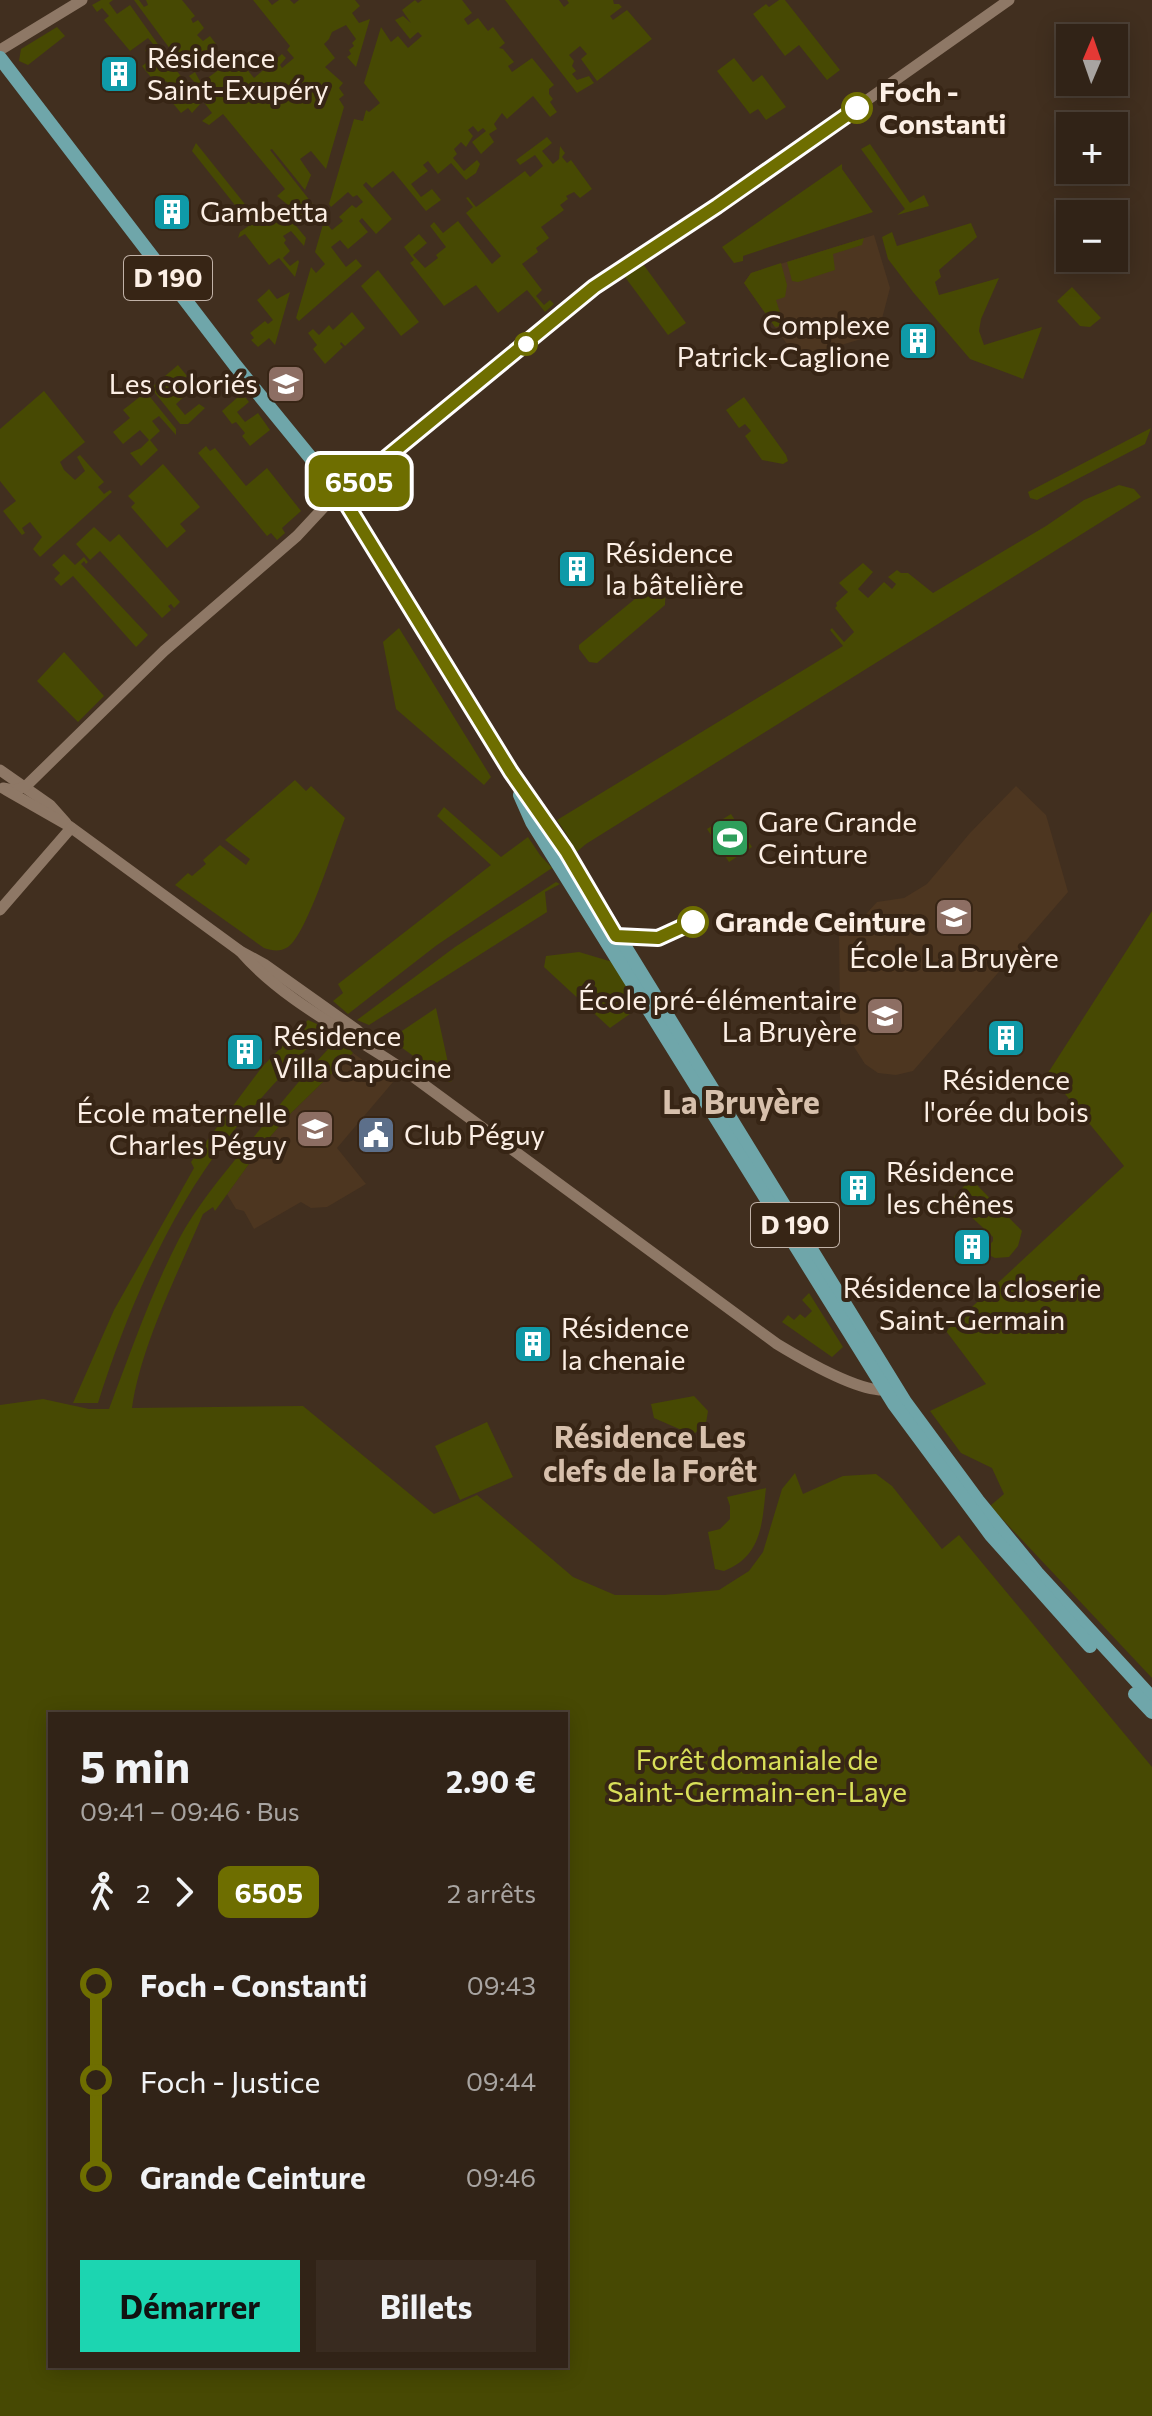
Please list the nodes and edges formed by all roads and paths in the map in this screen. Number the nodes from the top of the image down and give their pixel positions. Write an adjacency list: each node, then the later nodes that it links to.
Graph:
1 (82, 0): 3 (street)
2 (1009, 0): 5 (street)
3 (0, 50)
4 (0, 58): 5 (main road, D 190)
5 (341, 495): 7 (main road, D 190); 9 (street)
6 (0, 770): 9 (street)
7 (511, 772): 13 (main road, D 190); 13 (main road, D 190)
8 (2, 786): 9 (street); 10 (street)
9 (25, 787): 10 (street); 11 (street)
10 (30, 802): 11 (street)
11 (70, 827): 12 (street); 13 (street)
12 (0, 910)
13 (890, 1389): 14 (main road, D 190); 15 (main road, D 190)
14 (1152, 1698)
15 (1152, 1712)

